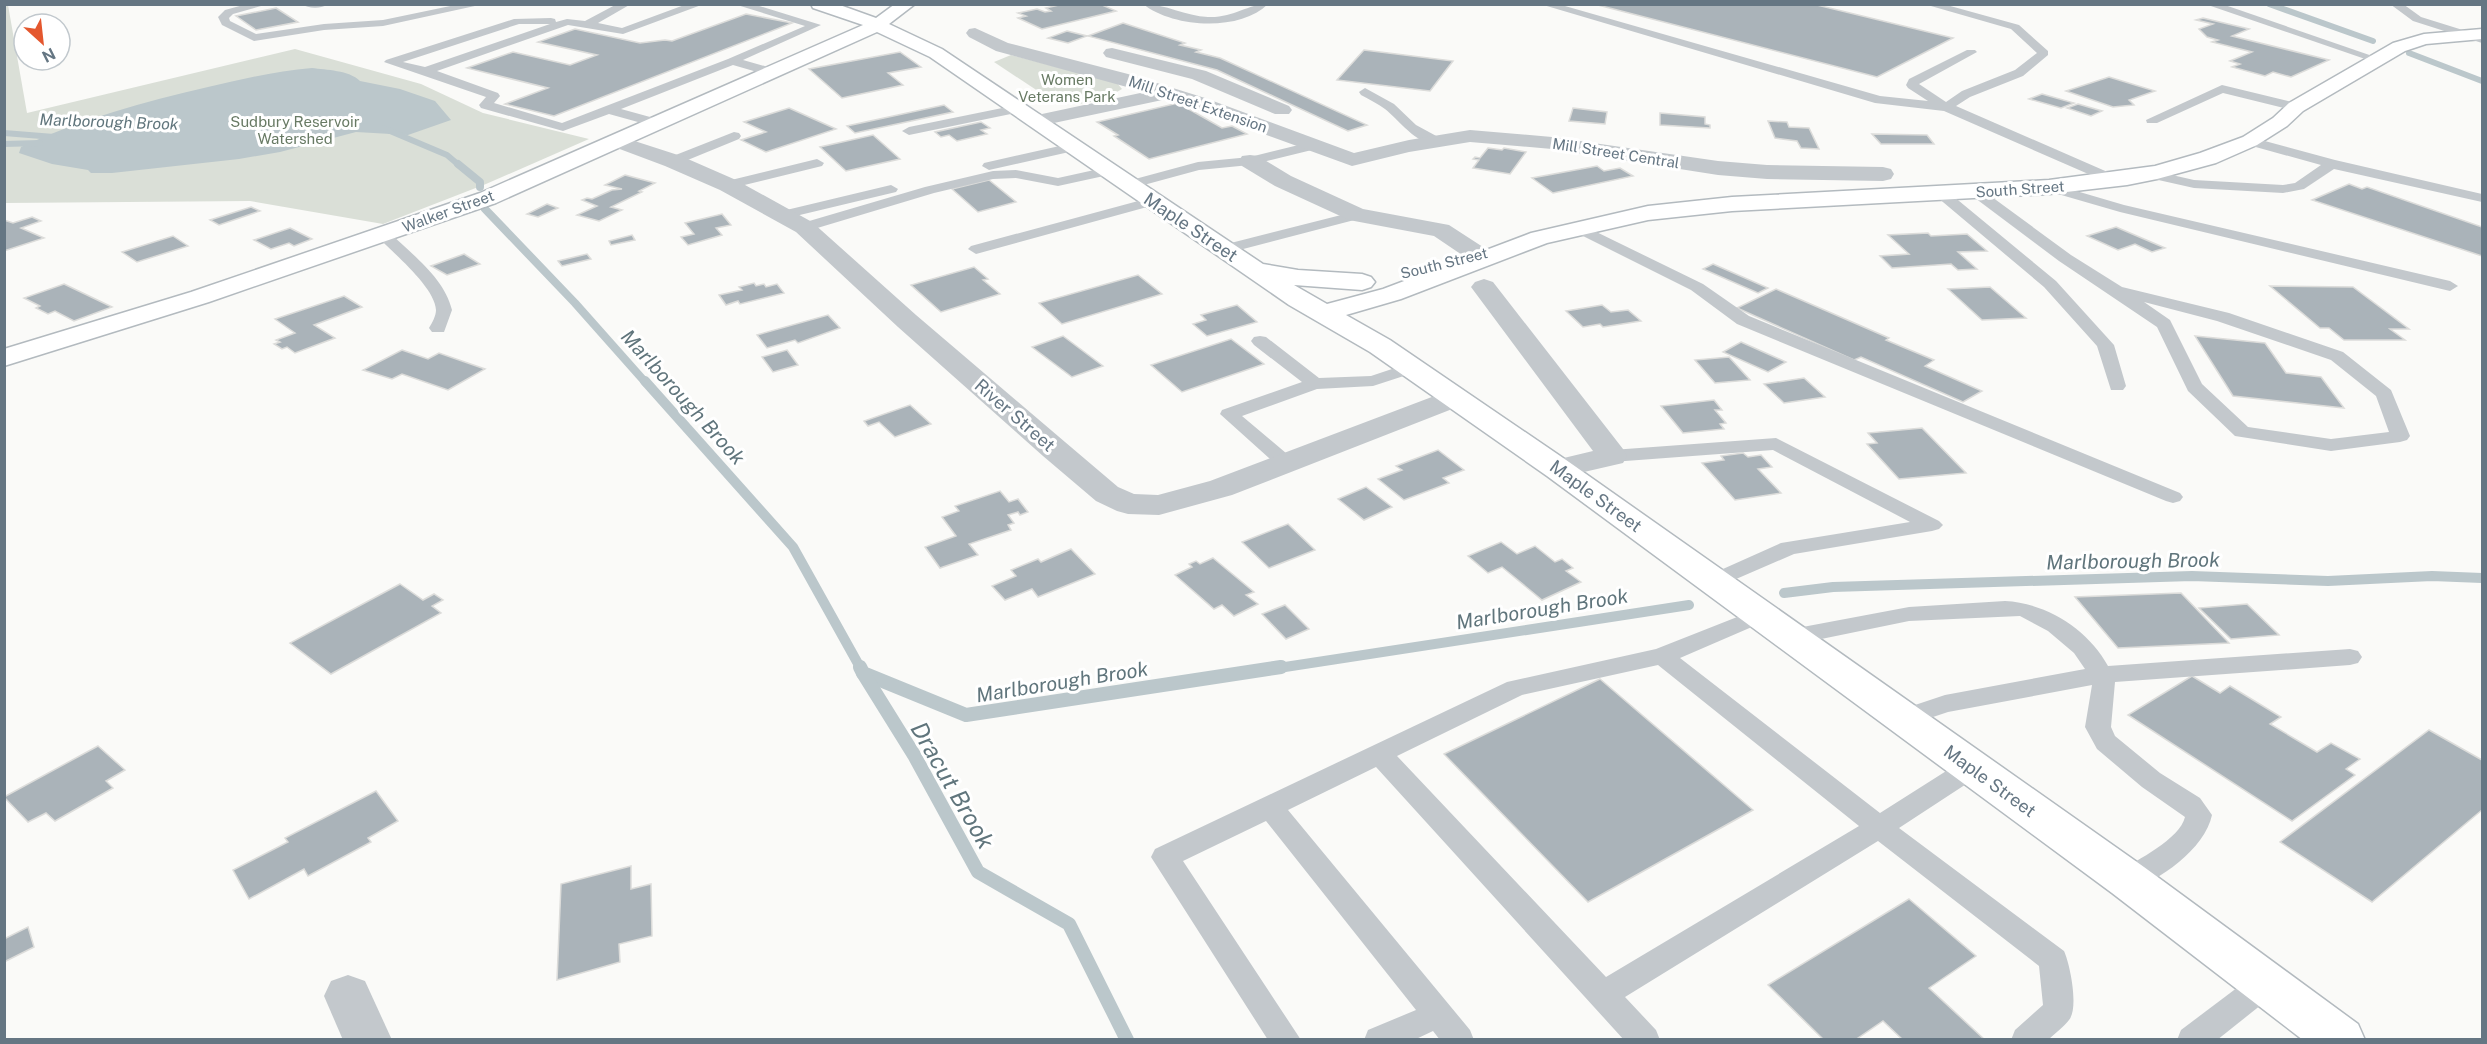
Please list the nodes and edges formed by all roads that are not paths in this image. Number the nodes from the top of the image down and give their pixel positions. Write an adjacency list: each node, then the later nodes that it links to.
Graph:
1 (263, 4): 4 (lane)
2 (307, 4): 3 (lane)
3 (323, 4)
4 (479, 4)
5 (626, 4): 17 (lane)
6 (699, 4): 17 (lane)
7 (739, 4): 25 (lane)
8 (907, 4): 15 (main road, Walker Street)
9 (1148, 4): 10 (lane)
10 (1263, 4)
11 (1545, 4): 30 (lane)
12 (1929, 4): 30 (lane)
13 (2210, 4): 24 (lane)
14 (2395, 4): 19 (lane)
15 (845, 10): 27 (main road, Walker Street); 33 (main road, Maple Street)
16 (567, 22): 17 (lane); 26 (lane); 26 (lane)
17 (587, 24)
18 (975, 33): 23 (street, Mill Street Extension)
19 (2476, 36): 24 (main road, South Street)
20 (1074, 49): 23 (street)
21 (1097, 50): 34 (street)
22 (1971, 52): 30 (lane)
23 (1039, 55): 28 (street, Mill Street Extension)
24 (2375, 59): 31 (main road, South Street)
25 (732, 61): 27 (lane); 32 (lane)
26 (426, 71): 32 (lane)
27 (771, 72): 36 (main road, Walker Street)
28 (1169, 92): 33 (street); 44 (street, Mill Street Extension)
29 (1365, 92): 42 (lane)
30 (1947, 107): 54 (lane)
31 (2296, 107): 35 (lane); 43 (main road, South Street)
32 (608, 110): 36 (lane)
33 (1026, 115): 38 (lane); 45 (main road, Maple Street)
34 (1296, 116)
35 (2152, 120)
36 (656, 123): 41 (main road, Walker Street)
37 (1317, 125): 44 (street)
38 (909, 131)
39 (734, 136): 48 (lane)
40 (1470, 136): 42 (street, Mill Street Central); 46 (street); 52 (street, Mill Street Central)
41 (616, 141): 48 (street, River Street); 64 (main road, Walker Street)
42 (1435, 141): 46 (street, Mill Street Central)
43 (2250, 141): 51 (lane); 53 (main road, South Street)
44 (1315, 145): 47 (street, Mill Street Extension); 49 (lane)
45 (1073, 147): 56 (main road, Maple Street); 62 (lane)
46 (1391, 150): 47 (street, Mill Street Central)
47 (1352, 160)
48 (673, 161): 55 (street, River Street)
49 (1250, 161): 56 (lane); 61 (street)
50 (817, 163): 55 (lane)
51 (2331, 164): 53 (lane); 60 (lane)
52 (1883, 174)
53 (2150, 174): 54 (main road, South Street)
54 (2114, 180): 57 (main road, South Street)
55 (728, 185): 62 (street, River Street)
56 (1130, 186): 62 (lane); 66 (lane); 68 (main road, Maple Street)
57 (2049, 187): 58 (main road, South Street); 71 (lane)
58 (1976, 192): 59 (main road, South Street); 72 (lane)
59 (1942, 194): 63 (main road, South Street); 81 (lane)
60 (2482, 198)
61 (1357, 215): 67 (street); 68 (lane)
62 (794, 221): 84 (street, River Street)
63 (1578, 228): 65 (main road, South Street); 86 (lane)
64 (382, 234): 75 (lane); 78 (main road, Walker Street)
65 (1526, 243): 67 (main road, South Street); 73 (main road, South Street)
66 (976, 249)
67 (1478, 254): 69 (main road, South Street)
68 (1236, 257): 69 (main road, South Street); 74 (main road, Maple Street)
69 (1362, 282): 74 (main road, South Street)
70 (1484, 286): 83 (street)
71 (2450, 286)
72 (2116, 290): 72 (lane)
73 (1385, 296): 74 (main road, South Street); 77 (main road, South Street)
74 (1310, 307): 77 (main road, Maple Street)
75 (438, 328)
76 (1260, 341): 80 (lane)
77 (1380, 346): 79 (main road, Maple Street)
78 (7, 354)
79 (1410, 368): 80 (lane); 82 (main road, Maple Street)
80 (1316, 384): 84 (lane)
81 (2117, 386)
82 (1455, 398): 84 (street, River Street); 85 (main road, Maple Street)
83 (1612, 456): 85 (street); 87 (lane)
84 (1286, 463)
85 (1558, 469): 87 (main road, Maple Street)
86 (2173, 497)
87 (1713, 582): 88 (main road, Maple Street)
88 (1760, 615): 89 (main road, Maple Street); 90 (lane)
89 (1792, 637): 92 (lane); 93 (main road, Maple Street)
90 (1662, 656): 94 (lane); 97 (lane)
91 (2350, 657): 92 (lane)
92 (2100, 675): 93 (lane); 98 (lane)
93 (1903, 718): 95 (main road, Maple Street)
94 (1379, 754): 96 (lane); 100 (lane)
95 (1971, 768): 97 (lane); 98 (main road, Maple Street)
96 (1270, 807): 102 (lane); 104 (lane)
97 (1879, 827): 100 (lane); 108 (lane)
98 (2128, 880): 99 (main road, Maple Street)
99 (2265, 984): 109 (lane); 110 (main road, Maple Street)
100 (1603, 994): 107 (lane)
101 (348, 996): 103 (street)
102 (1437, 1015): 105 (lane); 106 (lane)
103 (368, 1040)
104 (1286, 1040)
105 (1379, 1040)
106 (1459, 1040)
107 (1645, 1040)
108 (2026, 1040)
109 (2192, 1040)
110 (2341, 1040)

